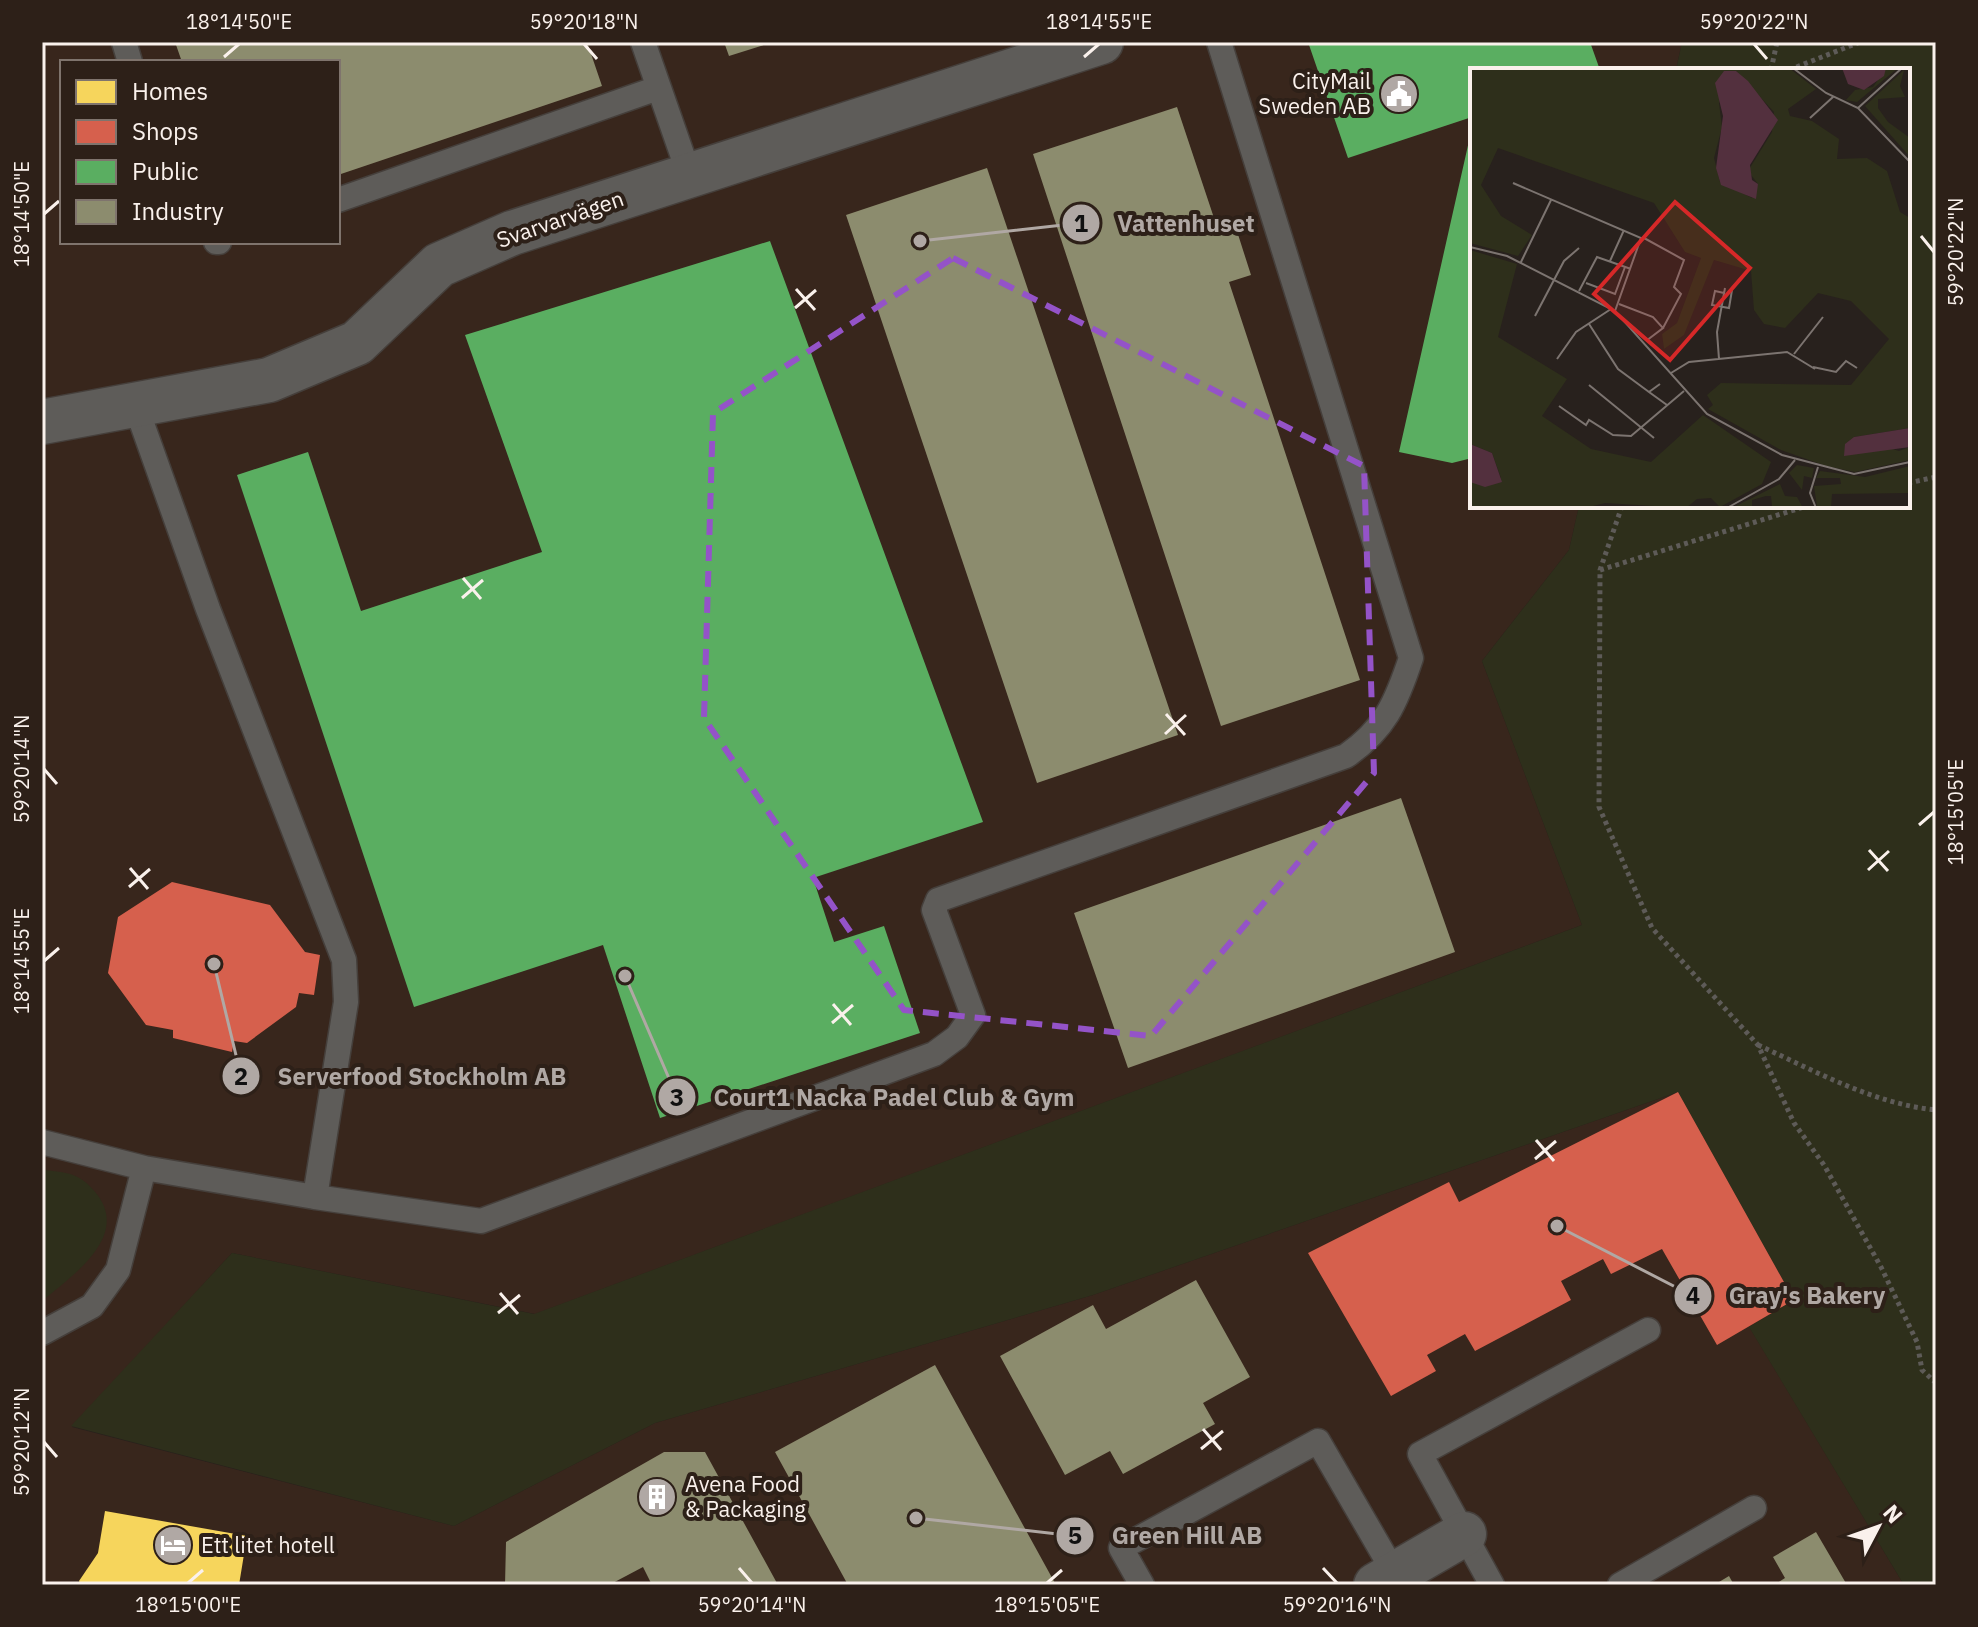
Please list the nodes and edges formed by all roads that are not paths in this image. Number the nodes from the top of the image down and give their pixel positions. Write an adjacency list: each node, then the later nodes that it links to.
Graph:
1 (643, 42): 4 (lane)
2 (1101, 42): 5 (street, Svarvarvägen)
3 (1219, 42): 11 (lane)
4 (658, 88): 5 (lane); 6 (lane)
5 (690, 177): 7 (street, Svarvarvägen)
6 (340, 199)
7 (135, 404): 8 (street, Svarvarvägen); 11 (lane)
8 (42, 422)
9 (42, 1142): 10 (lane)
10 (144, 1168): 11 (lane); 13 (lane)
11 (315, 1197)
12 (1648, 1330): 15 (lane)
13 (42, 1333)
14 (1754, 1508): 19 (lane)
15 (1464, 1534): 16 (street); 18 (lane)
16 (1385, 1580): 17 (lane)
17 (1142, 1585)
18 (1492, 1585)
19 (1620, 1585)

